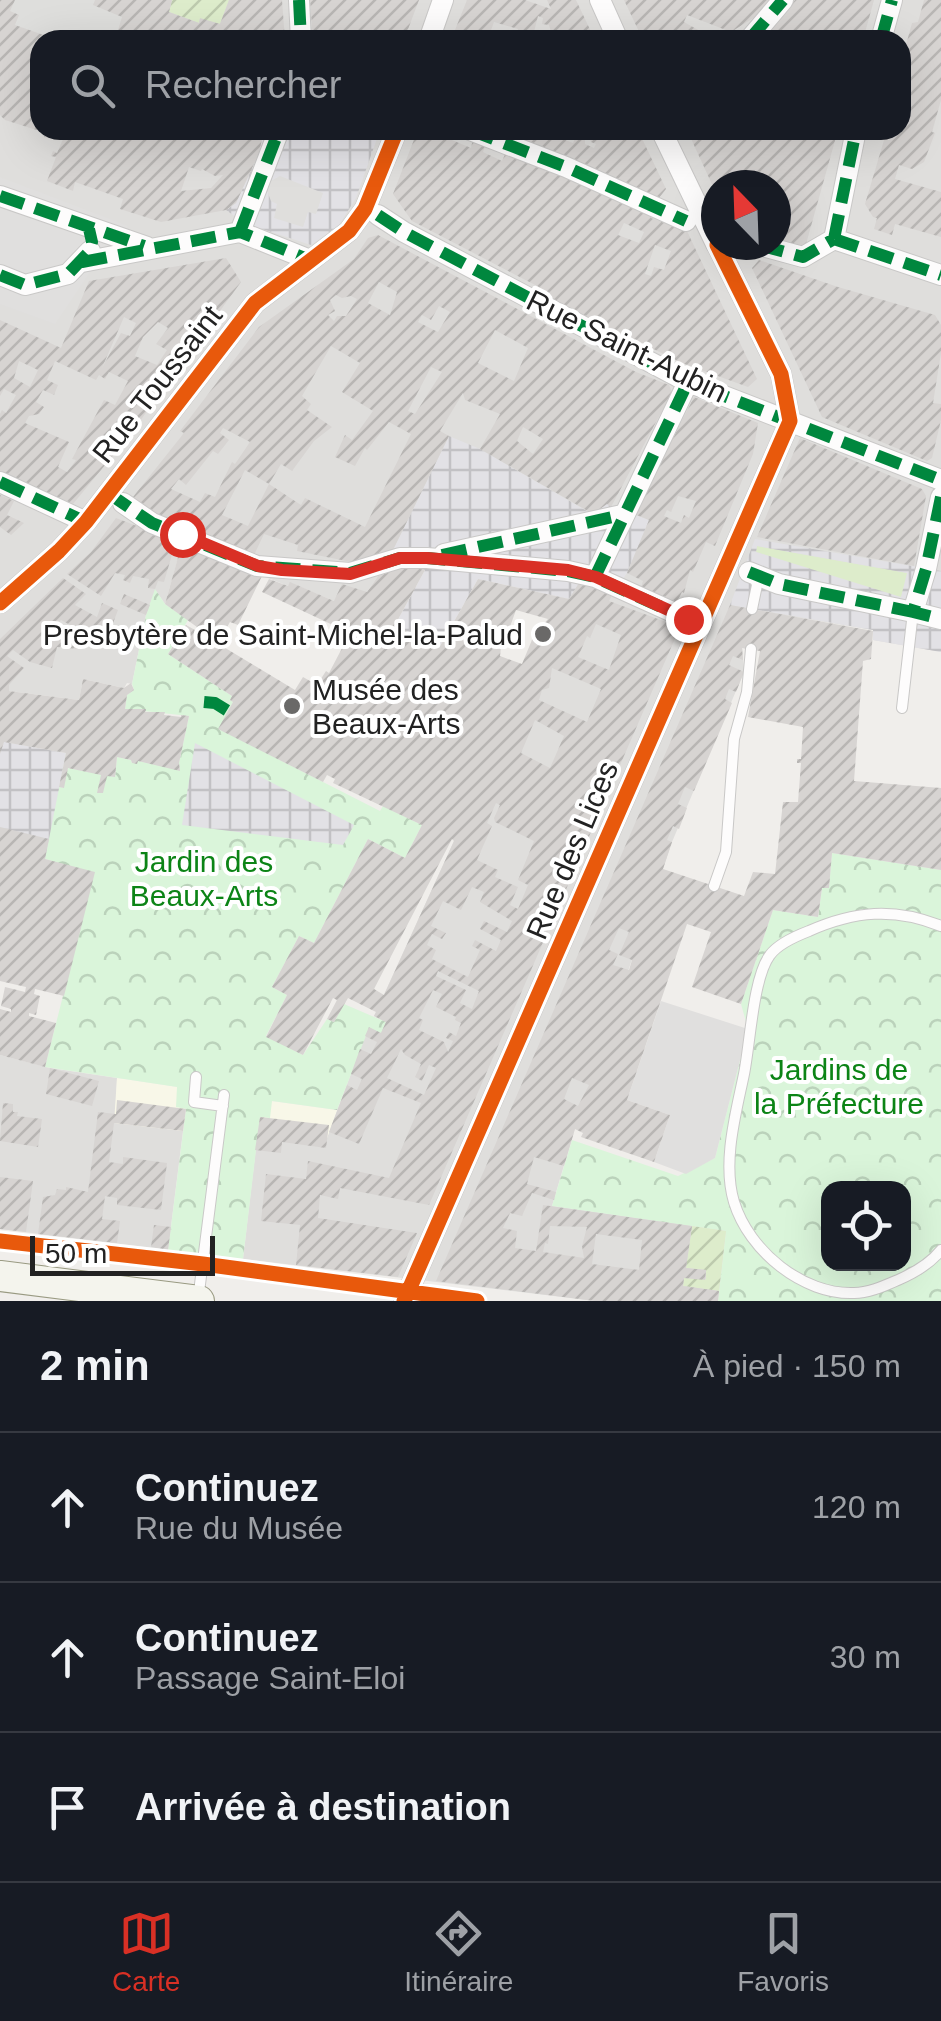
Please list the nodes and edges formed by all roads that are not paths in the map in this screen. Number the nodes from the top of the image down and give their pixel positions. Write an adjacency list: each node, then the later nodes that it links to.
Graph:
1 (299, 0): 6 (street)
2 (443, 0): 7 (street)
3 (600, 0): 8 (street)
4 (783, 0): 9 (street)
5 (892, 0): 10 (street)
6 (300, 30)
7 (432, 30)
8 (614, 30)
9 (758, 30)
10 (883, 30)
11 (275, 140): 21 (street)
12 (393, 140): 17 (street)
13 (496, 140): 19 (street)
14 (667, 140): 18 (street)
15 (854, 140): 22 (street)
16 (0, 196): 20 (street)
17 (372, 212): 25 (street, Rue Toussaint); 30 (street, Rue Saint-Aubin)
18 (701, 212)
19 (686, 221)
20 (88, 229): 23 (street); 27 (street)
21 (240, 232): 23 (street); 25 (street)
22 (834, 240): 24 (street); 29 (street)
23 (149, 247): 27 (street)
24 (791, 254)
25 (310, 260): 37 (street, Rue Toussaint)
26 (724, 260): 31 (street)
27 (82, 262): 28 (street)
28 (0, 275)
29 (941, 275)
30 (688, 382): 31 (street, Rue Saint-Aubin); 36 (street)
31 (790, 421): 32 (street, Rue Saint-Aubin); 39 (street, Rue des Lices)
32 (941, 480)
33 (0, 482): 37 (street)
34 (941, 497): 44 (street)
35 (123, 503): 38 (street)
36 (622, 515): 38 (street); 41 (street)
37 (86, 522): 42 (street, Rue Toussaint)
38 (427, 558): 41 (street)
39 (725, 566): 40 (lane); 56 (street, Rue des Lices)
40 (748, 572): 43 (lane); 44 (street)
41 (596, 577): 45 (street)
42 (0, 603)
43 (752, 609)
44 (913, 612): 46 (street); 48 (lane)
45 (688, 619)
46 (941, 620)
47 (751, 649): 49 (lane)
48 (902, 708)
49 (714, 886)
50 (941, 926): 54 (lane)
51 (196, 1076): 55 (lane)
52 (941, 1250): 54 (lane)
53 (0, 1276): 55 (main road)
54 (828, 1296)
55 (199, 1301)
56 (404, 1301)

